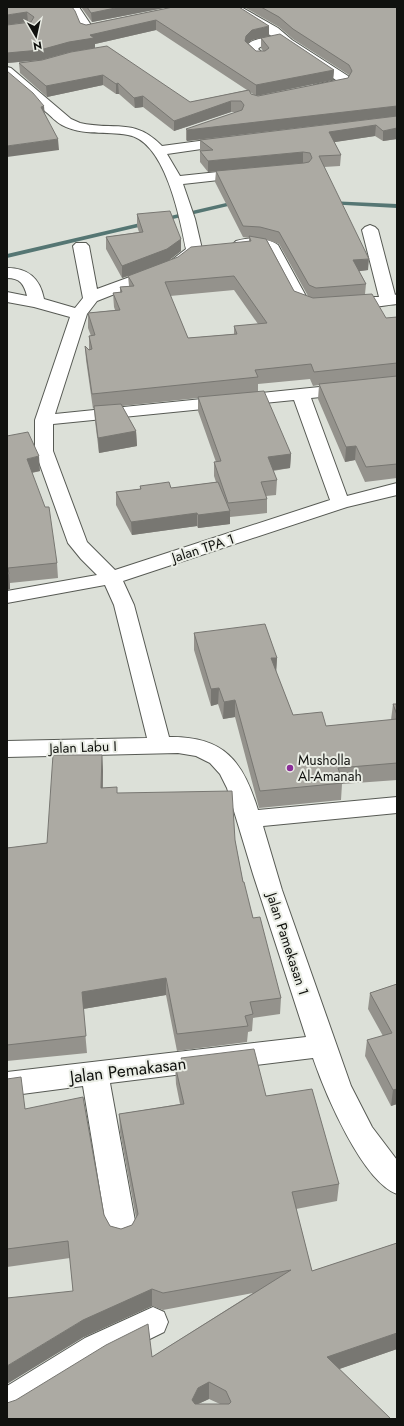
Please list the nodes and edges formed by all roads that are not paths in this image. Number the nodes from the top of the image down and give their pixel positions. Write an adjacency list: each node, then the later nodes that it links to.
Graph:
1 (73, 7): 3 (street)
2 (233, 7): 4 (street)
3 (121, 22)
4 (283, 38): 5 (street); 8 (street)
5 (262, 57)
6 (21, 68): 7 (street)
7 (7, 70): 11 (street)
8 (311, 90)
9 (182, 134): 11 (street)
10 (242, 139): 11 (street)
11 (156, 148): 13 (street)
12 (258, 172): 13 (street)
13 (174, 180): 19 (street)
14 (370, 230): 20 (street)
15 (228, 245): 20 (street)
16 (81, 246): 19 (street)
17 (7, 273): 21 (street)
18 (7, 297): 21 (street)
19 (91, 298): 22 (street)
20 (392, 300)
21 (36, 302): 22 (street)
22 (79, 314): 25 (street)
23 (397, 384): 24 (street)
24 (301, 394): 25 (street); 27 (street)
25 (38, 430): 28 (street)
26 (397, 489): 27 (street, Jalan TPA 1)
27 (340, 503): 28 (street, Jalan TPA 1)
28 (112, 578): 29 (street, Jalan TPA 1); 30 (street)
29 (7, 598)
30 (160, 745): 31 (street, Jalan Labu I); 33 (street, Jalan Pamekasan 1)
31 (7, 750)
32 (397, 805): 33 (street)
33 (249, 819): 34 (street, Jalan Pamekasan 1)
34 (321, 1046): 35 (street, Jalan Pemakasan); 37 (street, Jalan Pamekasan 1)
35 (95, 1074): 36 (street, Jalan Pemakasan); 38 (street)
36 (7, 1084)
37 (397, 1181)
38 (122, 1232)
39 (153, 1322): 40 (street)
40 (7, 1404)

